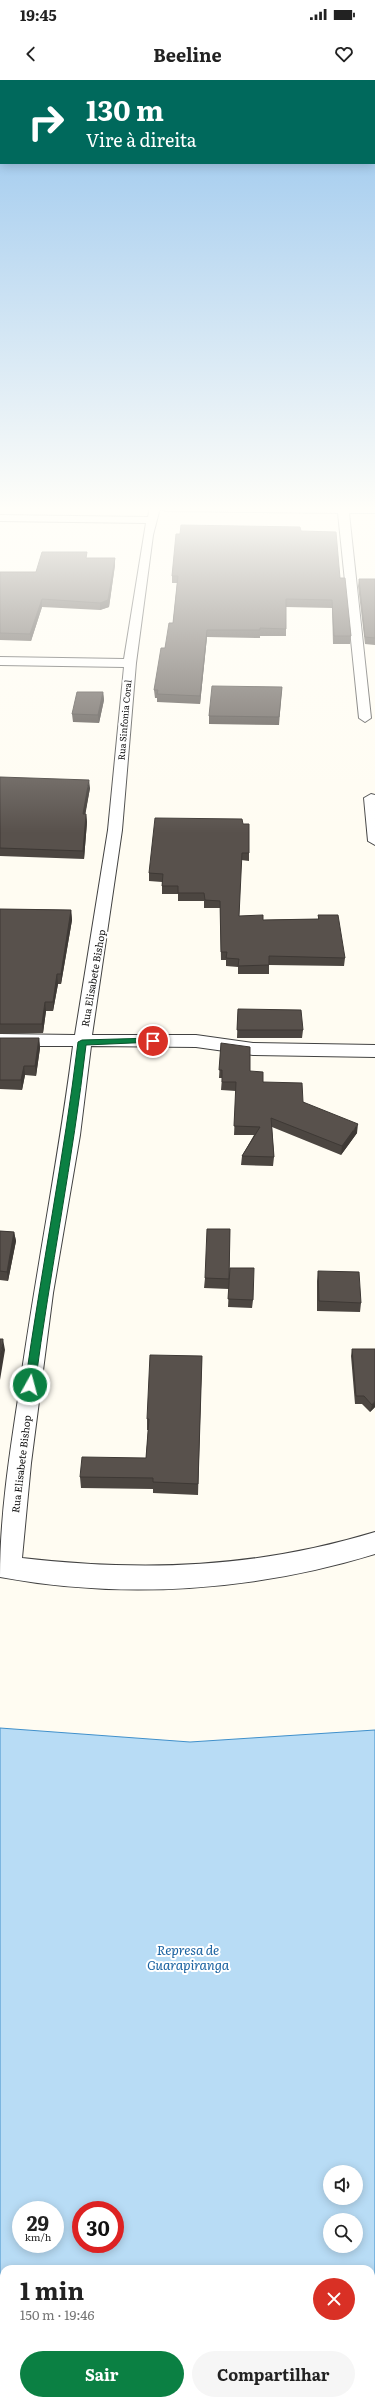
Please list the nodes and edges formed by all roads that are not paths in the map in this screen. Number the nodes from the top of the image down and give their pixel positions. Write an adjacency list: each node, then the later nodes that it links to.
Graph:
1 (137, 616): 4 (street, Rua Sinfonia Coral)
2 (354, 616): 5 (street)
3 (0, 661): 4 (street)
4 (130, 663): 6 (street, Rua Sinfonia Coral)
5 (364, 718)
6 (118, 791): 10 (street, Rua Elisabete Bishop)
7 (371, 798): 8 (street)
8 (375, 842)
9 (0, 1040): 10 (street)
10 (82, 1042): 11 (street); 13 (street, Rua Elisabete Bishop)
11 (375, 1051)
12 (375, 1543): 13 (street)
13 (5, 1567)

